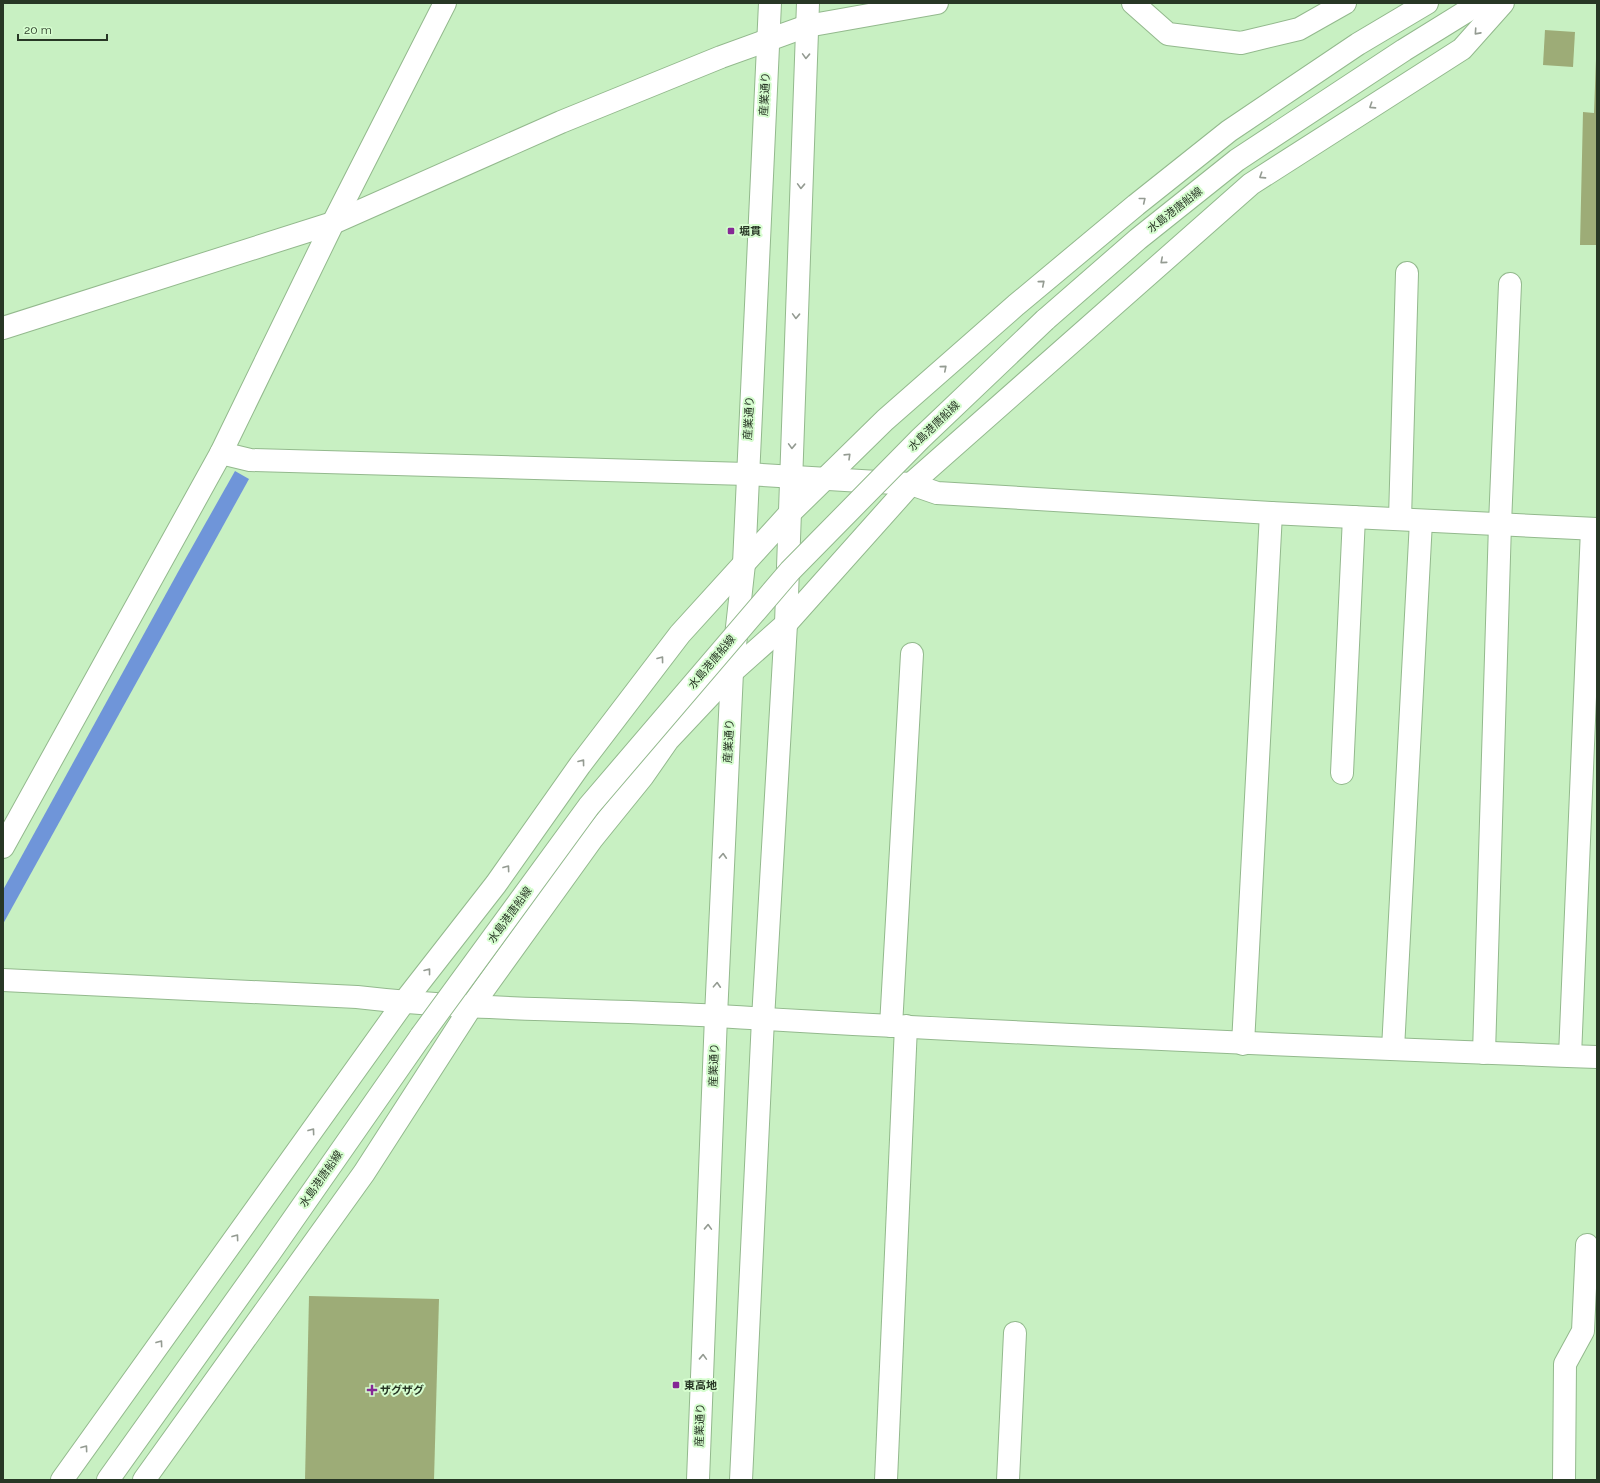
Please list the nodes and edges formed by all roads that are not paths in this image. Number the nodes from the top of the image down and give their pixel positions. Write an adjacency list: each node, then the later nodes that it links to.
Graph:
1 (445, 3): 12 (street)
2 (770, 3): 11 (street, 産業通り)
3 (808, 3): 10 (street)
4 (937, 3): 10 (street)
5 (1133, 3): 6 (street)
6 (1346, 3)
7 (1427, 3): 19 (street, one-way to 7)
8 (1480, 3): 47 (street, 水島港唐船線, bridge)
9 (1503, 3): 20 (street, one-way to 20)
10 (807, 26): 11 (street); 18 (street, one-way to 18)
11 (768, 40): 12 (street); 17 (street, 産業通り)
12 (333, 222): 15 (street); 16 (street)
13 (1407, 273): 24 (street)
14 (1510, 284): 25 (street)
15 (3, 328)
16 (221, 453): 17 (street); 32 (street)
17 (747, 474): 18 (street); 27 (street, 産業通り)
18 (790, 477): 19 (street); 21 (street)
19 (825, 479): 20 (street); 21 (street)
20 (911, 484): 22 (street); 28 (street)
21 (790, 513): 27 (street); 28 (street)
22 (1270, 513): 23 (street); 39 (street)
23 (1354, 517): 24 (street); 31 (street)
24 (1410, 520): 25 (street); 40 (street)
25 (1500, 524): 26 (street); 41 (street)
26 (1594, 529): 42 (street)
27 (744, 564): 30 (street, 産業通り); 34 (street, one-way to 27)
28 (786, 624): 30 (street); 37 (street)
29 (912, 654): 38 (street)
30 (732, 672): 35 (street); 36 (street, 産業通り, one-way to 30)
31 (1342, 773)
32 (3, 847)
33 (3, 980): 34 (street)
34 (404, 1002): 35 (street); 46 (street, one-way to 34)
35 (470, 1007): 36 (street); 48 (street)
36 (716, 1016): 37 (street); 49 (street, 産業通り, one-way to 36)
37 (763, 1019): 38 (street); 50 (street)
38 (899, 1026): 39 (street); 51 (street)
39 (1243, 1044): 40 (street)
40 (1393, 1049): 41 (street)
41 (1484, 1053): 42 (street)
42 (1570, 1056): 43 (street)
43 (1597, 1057)
44 (1587, 1245): 53 (street)
45 (1015, 1333): 52 (street)
46 (62, 1480)
47 (108, 1480)
48 (144, 1480)
49 (698, 1480)
50 (741, 1480)
51 (886, 1480)
52 (1008, 1480)
53 (1564, 1480)

